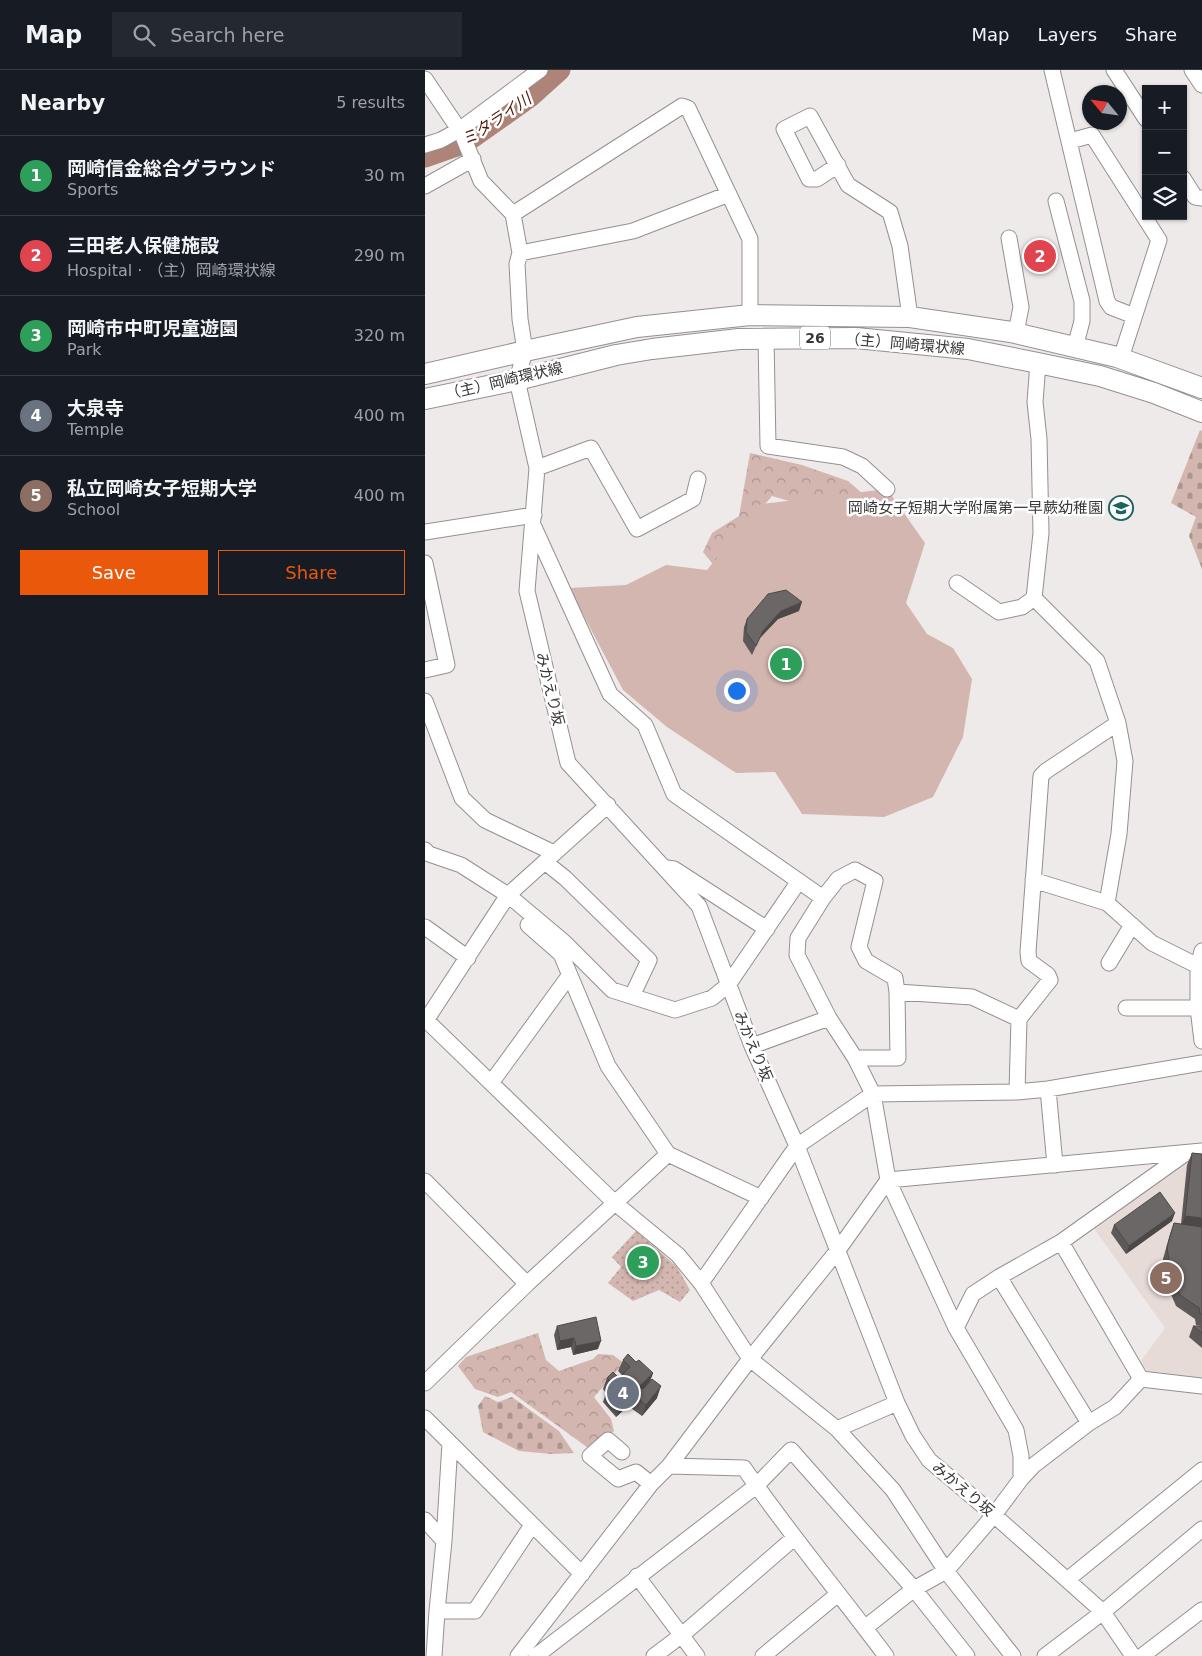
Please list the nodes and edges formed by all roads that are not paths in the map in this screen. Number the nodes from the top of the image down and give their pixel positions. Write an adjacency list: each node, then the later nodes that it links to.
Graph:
1 (541, 70): 8 (street)
2 (1052, 70): 9 (street)
3 (1114, 70): 7 (street)
4 (1192, 70): 6 (street)
5 (425, 78): 8 (street)
6 (1202, 85)
7 (1142, 113)
8 (460, 132): 10 (street); 11 (street)
9 (1070, 141): 22 (street); 22 (street)
10 (425, 145)
11 (471, 155): 14 (street); 18 (street)
12 (838, 165): 23 (street)
13 (1187, 184): 16 (street)
14 (425, 186)
15 (729, 194): 18 (street); 20 (street); 21 (street)
16 (1202, 198)
17 (1056, 201): 26 (street)
18 (513, 214): 20 (street)
19 (1009, 238): 24 (street)
20 (520, 254): 27 (street)
21 (750, 315): 23 (main road, （主）岡崎環状線 / 26); 27 (main road, （主）岡崎環状線 / 26)
22 (1135, 316): 28 (street)
23 (910, 317): 24 (main road, （主）岡崎環状線 / 26)
24 (1016, 333): 26 (main road, （主）岡崎環状線 / 26)
25 (766, 338): 29 (main road, （主）岡崎環状線 / 26); 31 (main road, （主）岡崎環状線 / 26); 37 (street)
26 (1075, 346): 28 (main road, （主）岡崎環状線 / 26)
27 (525, 350): 30 (main road, （主）岡崎環状線 / 26); 31 (street)
28 (1121, 358): 32 (main road, （主）岡崎環状線 / 26)
29 (1037, 362): 34 (main road, （主）岡崎環状線 / 26); 42 (street)
30 (425, 374)
31 (517, 380): 33 (main road, （主）岡崎環状線 / 26); 35 (street, みかえり坂)
32 (1202, 388)
33 (425, 399)
34 (1202, 412)
35 (537, 468): 36 (street); 38 (street, みかえり坂)
36 (698, 479)
37 (887, 489)
38 (534, 520): 39 (street); 46 (street, みかえり坂); 51 (street)
39 (425, 532)
40 (425, 563): 43 (street)
41 (957, 583): 42 (street)
42 (1034, 598): 45 (street)
43 (425, 670)
44 (425, 701): 48 (street)
45 (1118, 723): 50 (street); 54 (street)
46 (608, 805): 48 (street); 49 (street, みかえり坂)
47 (425, 850): 52 (street)
48 (549, 858): 52 (street); 64 (street)
49 (663, 868): 57 (street); 62 (street, みかえり坂)
50 (1033, 880): 54 (street); 68 (street)
51 (799, 881): 53 (street); 57 (street)
52 (508, 895): 58 (street); 61 (street); 64 (street)
53 (823, 898): 63 (street); 67 (street)
54 (1107, 903): 55 (street)
55 (1132, 926): 59 (street); 60 (street)
56 (425, 927): 58 (street)
57 (767, 928): 62 (street)
58 (468, 958): 69 (street)
59 (1201, 961): 66 (street)
60 (1109, 963)
61 (569, 976): 74 (street); 81 (street)
62 (728, 985): 64 (street); 71 (street, みかえり坂)
63 (897, 992): 68 (street); 72 (street)
64 (632, 996)
65 (1126, 1008): 66 (street)
66 (1198, 1008): 70 (street)
67 (829, 1018): 71 (street); 72 (street)
68 (1019, 1019): 76 (street)
69 (425, 1020): 74 (street)
70 (1202, 1041)
71 (752, 1046): 78 (street, みかえり坂)
72 (855, 1058): 77 (street)
73 (1202, 1063): 75 (street)
74 (491, 1082): 86 (street)
75 (1048, 1089): 76 (street); 82 (street)
76 (1017, 1092): 77 (street)
77 (873, 1094): 78 (street); 83 (street)
78 (797, 1146): 85 (street); 88 (street, みかえり坂)
79 (1202, 1151): 80 (street)
80 (1186, 1153): 82 (street); 87 (street)
81 (668, 1154): 85 (street); 86 (street)
82 (1055, 1165): 83 (street)
83 (888, 1180): 88 (street); 92 (street)
84 (425, 1181): 91 (street)
85 (761, 1198): 90 (street)
86 (615, 1203): 90 (street); 91 (street)
87 (1061, 1242): 89 (street); 94 (street)
88 (838, 1250): 93 (street); 97 (street, みかえり坂)
89 (999, 1277): 92 (street); 99 (street)
90 (701, 1283): 93 (street)
91 (527, 1284): 95 (street)
92 (956, 1328): 105 (street)
93 (750, 1359): 100 (street); 103 (street)
94 (1141, 1380): 96 (street); 99 (street)
95 (425, 1383)
96 (1202, 1386)
97 (897, 1403): 100 (street); 108 (street, みかえり坂)
98 (425, 1418): 101 (street)
99 (1089, 1424): 105 (street)
100 (837, 1429): 114 (street)
101 (449, 1443): 110 (street); 113 (street)
102 (621, 1452): 106 (street)
103 (669, 1466): 106 (street); 107 (street)
104 (1202, 1470): 117 (street)
105 (1021, 1479): 108 (street)
106 (651, 1484): 115 (street)
107 (756, 1486): 112 (street); 116 (street); 118 (street)
108 (995, 1515): 114 (street); 117 (street, みかえり坂)
109 (425, 1520): 113 (street)
110 (532, 1525): 115 (street); 121 (street)
111 (1202, 1529): 122 (street)
112 (794, 1538): 119 (street); 124 (street)
113 (444, 1541): 121 (street)
114 (946, 1571): 118 (street); 133 (street)
115 (582, 1574): 127 (street)
116 (637, 1576): 124 (street); 128 (street)
117 (1067, 1580): 122 (street, みかえり坂)
118 (914, 1589): 123 (street); 132 (street)
119 (838, 1594): 123 (street); 131 (street)
120 (1202, 1610): 136 (street)
121 (437, 1611): 126 (street)
122 (1103, 1612): 134 (street); 135 (street, みかえり坂)
123 (866, 1627): 125 (street)
124 (682, 1635): 129 (street); 130 (street)
125 (879, 1654)
126 (434, 1656)
127 (517, 1656)
128 (536, 1656)
129 (654, 1656)
130 (697, 1656)
131 (763, 1656)
132 (967, 1656)
133 (1013, 1656)
134 (1045, 1656)
135 (1133, 1656)
136 (1142, 1656)

